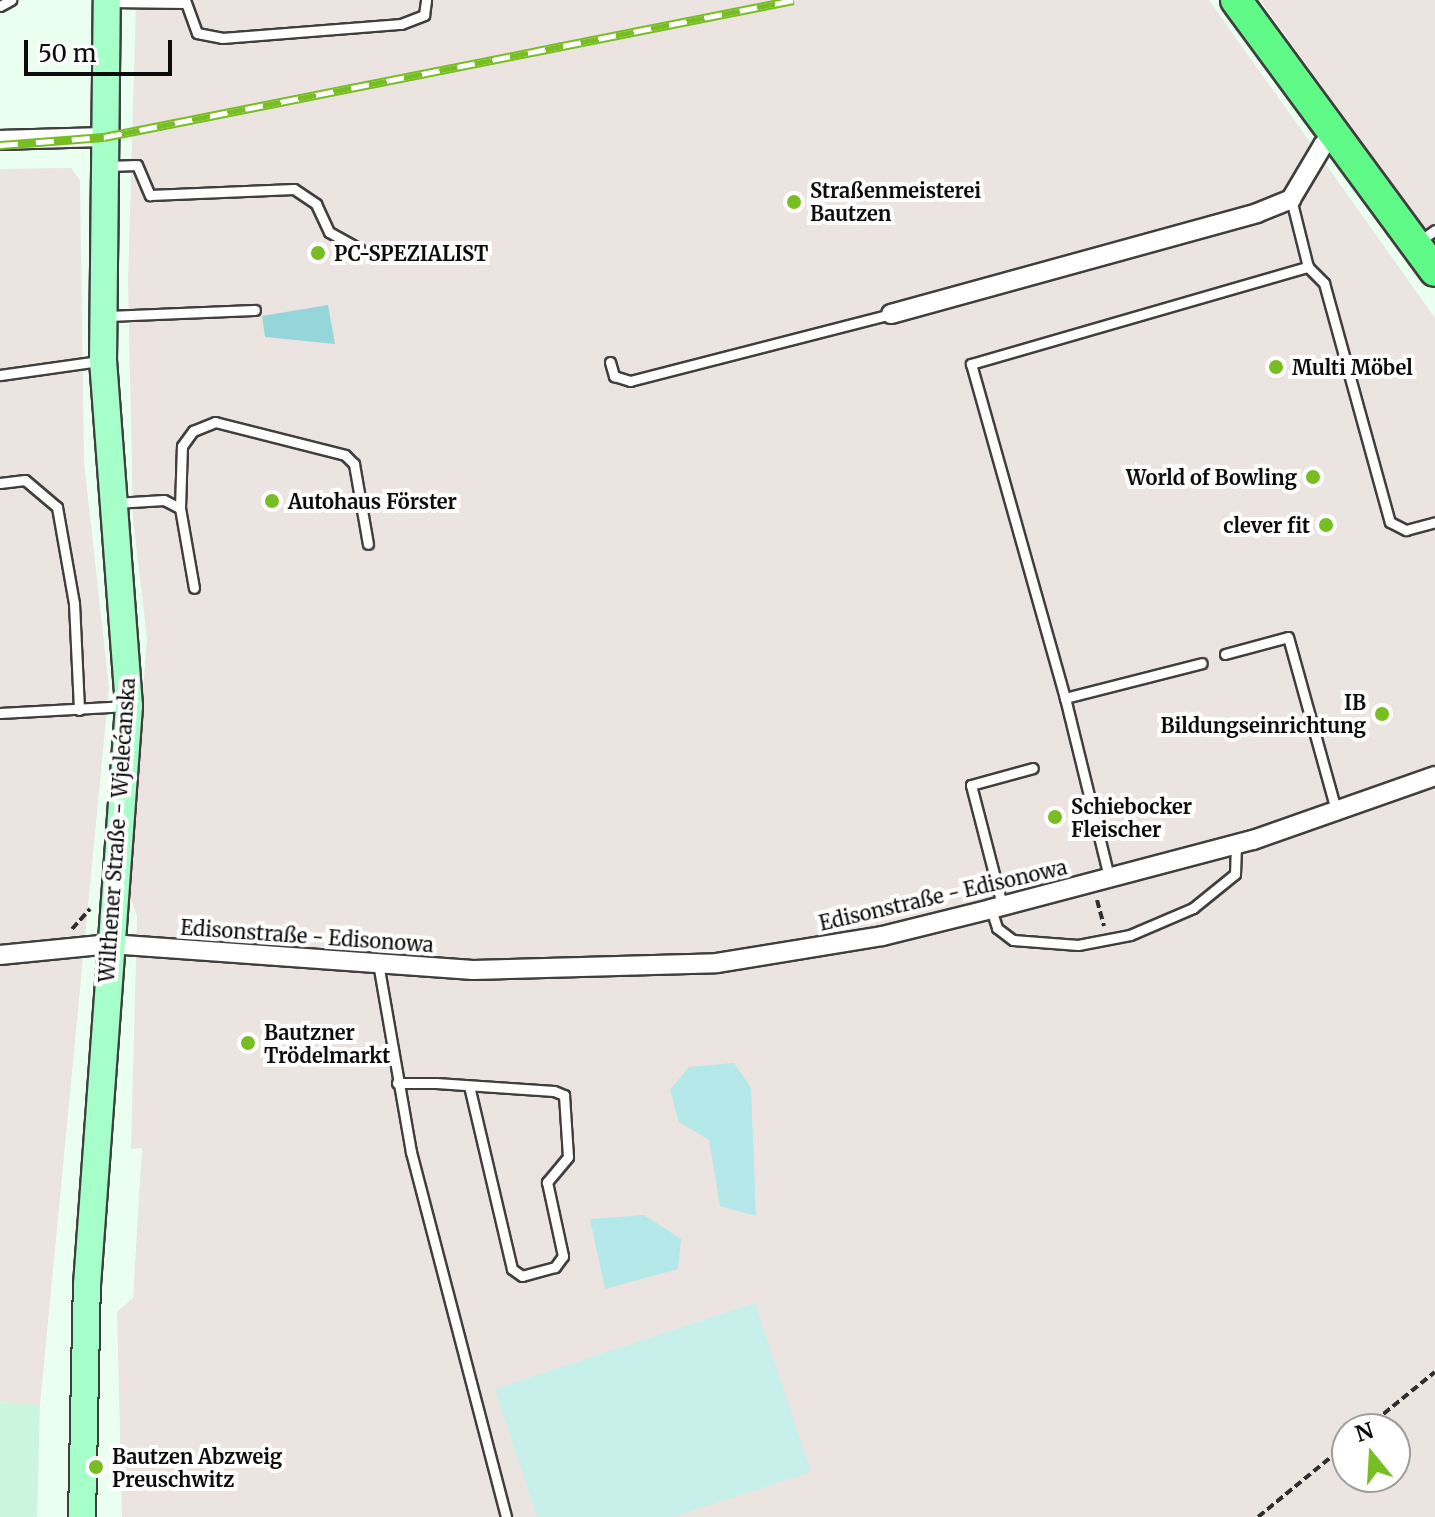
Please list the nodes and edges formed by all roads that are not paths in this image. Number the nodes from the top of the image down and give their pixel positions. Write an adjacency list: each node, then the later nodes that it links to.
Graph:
1 (11, 0): 6 (lane)
2 (426, 0): 5 (lane)
3 (1236, 0): 7 (main road)
4 (107, 1): 5 (lane); 8 (main road, Wilthener Straße - Wjelećanska)
5 (185, 1)
6 (0, 6)
7 (1336, 136): 11 (street); 12 (main road)
8 (104, 137): 9 (street); 10 (main road, Wilthener Straße - Wjelećanska)
9 (0, 140)
10 (104, 166): 13 (lane); 18 (main road, Wilthener Straße - Wjelećanska)
11 (1291, 199): 14 (lane); 17 (street)
12 (1425, 237): 15 (main road)
13 (360, 249)
14 (1308, 267): 25 (lane); 30 (lane)
15 (1435, 271)
16 (255, 310): 18 (lane)
17 (891, 314): 20 (lane)
18 (103, 316): 19 (main road, Wilthener Straße - Wjelećanska)
19 (103, 361): 21 (lane); 23 (main road, Wilthener Straße - Wjelećanska)
20 (610, 362)
21 (0, 375)
22 (0, 483): 32 (lane)
23 (111, 504): 24 (lane); 31 (main road, Wilthener Straße - Wjelećanska)
24 (180, 508): 26 (lane); 27 (lane)
25 (1435, 522)
26 (368, 544)
27 (194, 588)
28 (1225, 654): 36 (lane)
29 (1202, 663): 30 (lane)
30 (1065, 698): 38 (lane)
31 (129, 706): 32 (lane); 40 (main road, Wilthener Straße - Wjelećanska)
32 (79, 710): 33 (lane)
33 (0, 713)
34 (1033, 768): 39 (lane)
35 (1435, 776): 36 (street, Edisonstraße - Edisonowa)
36 (1337, 814): 37 (street, Edisonstraße - Edisonowa)
37 (1236, 844): 38 (street, Edisonstraße - Edisonowa); 39 (lane)
38 (1101, 880): 39 (street, Edisonstraße - Edisonowa)
39 (997, 907): 42 (street, Edisonstraße - Edisonowa)
40 (110, 944): 41 (street, Edisonstraße - Edisonowa); 42 (street, Edisonstraße - Edisonowa); 45 (main road, Wilthener Straße - Wjelećanska)
41 (0, 955)
42 (378, 963): 43 (lane)
43 (397, 1083): 44 (lane); 46 (lane)
44 (469, 1086): 44 (lane)
45 (82, 1517)
46 (506, 1517)

